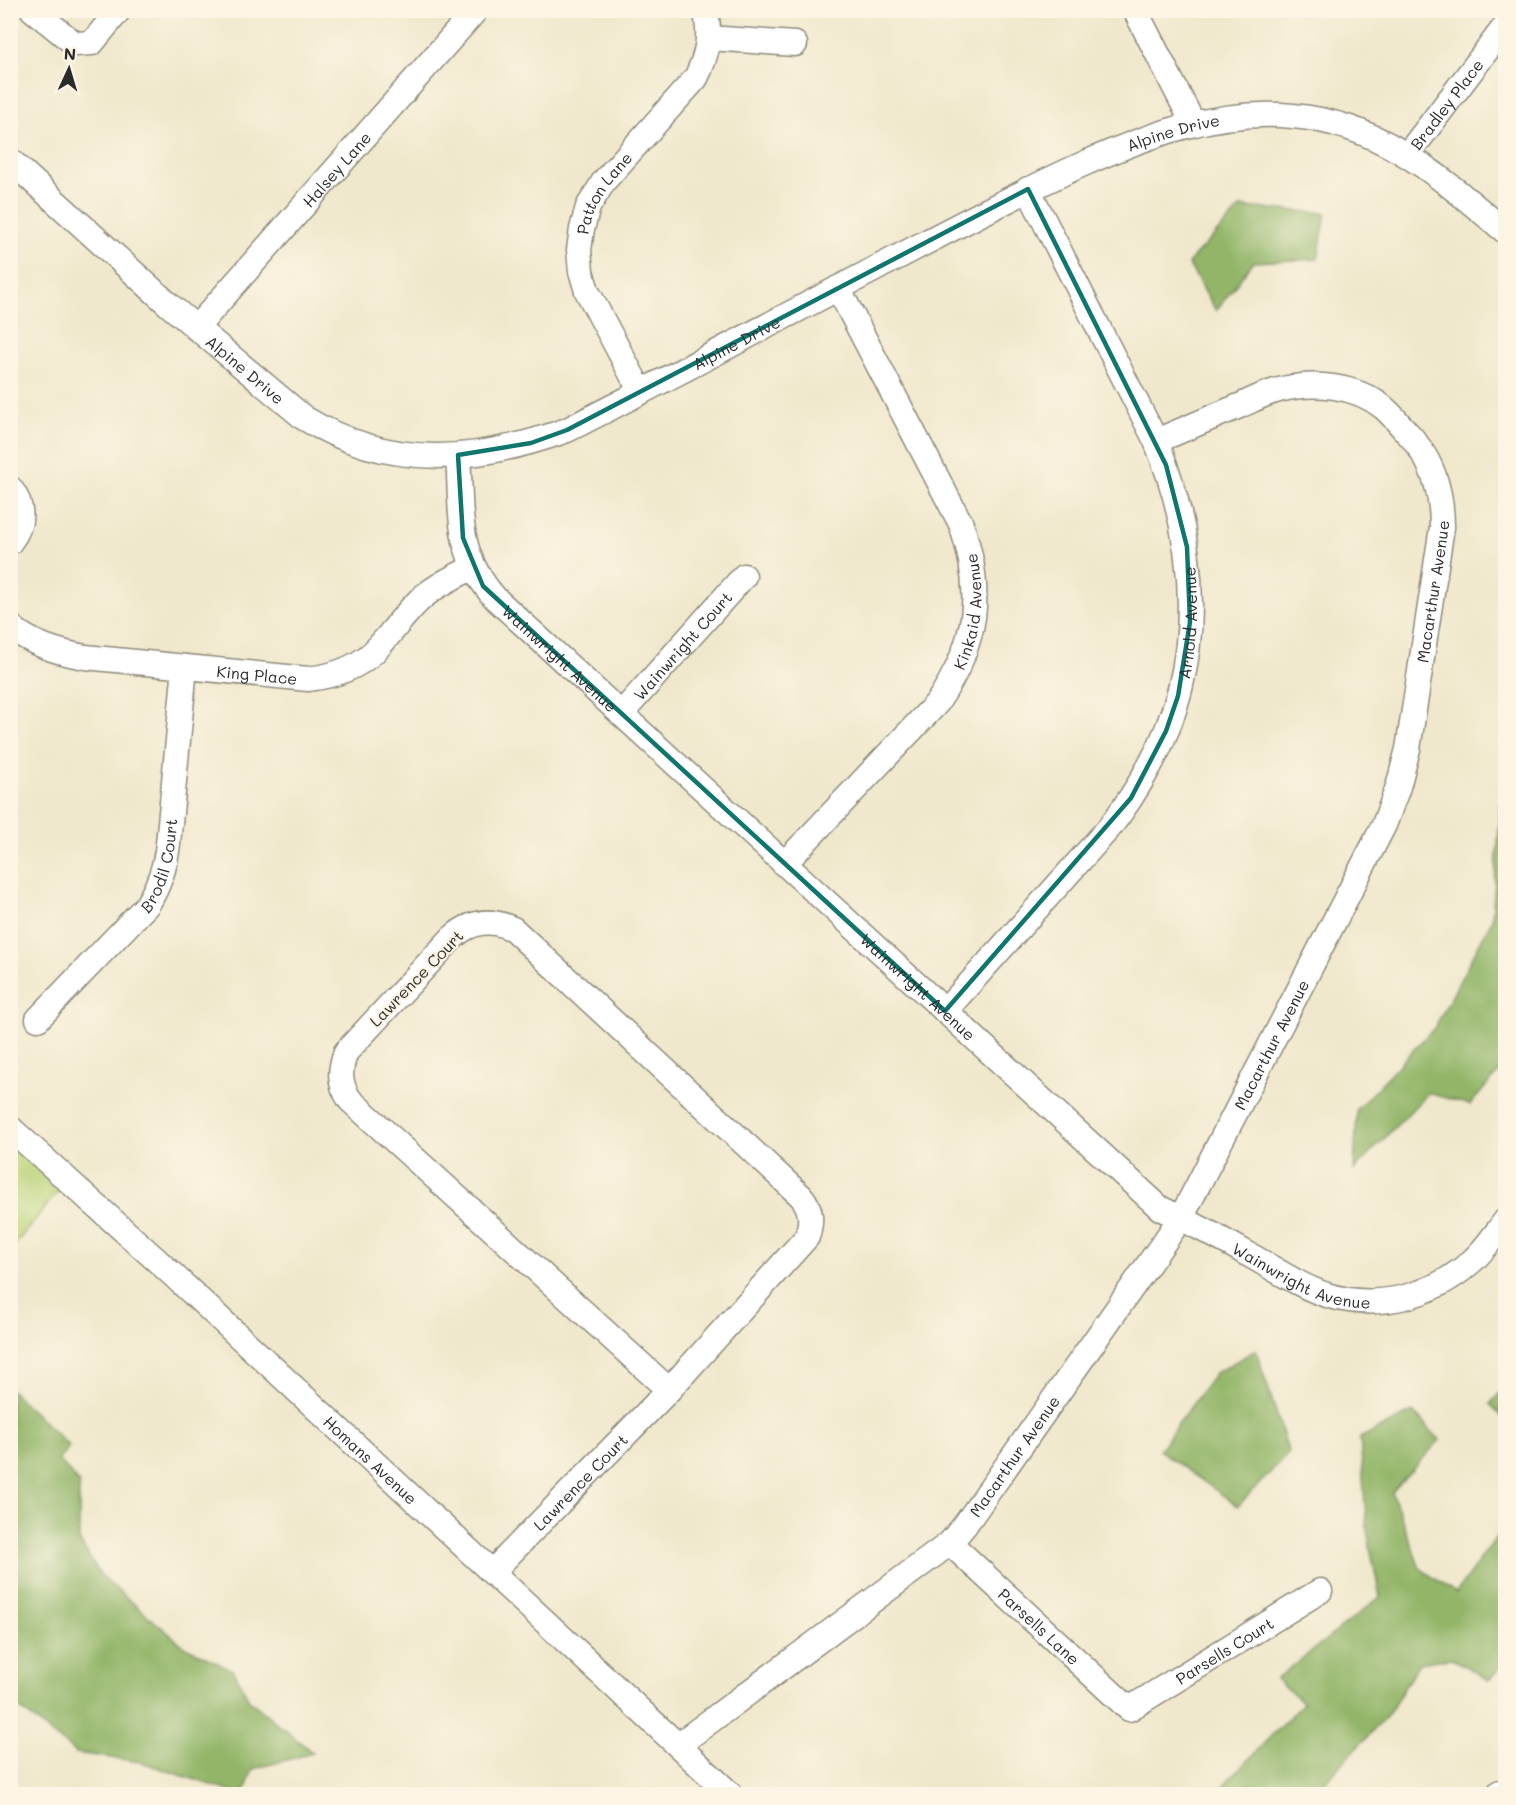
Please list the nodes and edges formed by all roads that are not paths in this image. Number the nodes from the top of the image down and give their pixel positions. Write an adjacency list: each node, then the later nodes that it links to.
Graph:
1 (33, 10): 2 (street)
2 (119, 10)
3 (476, 10): 15 (street, Halsey Lane)
4 (705, 10): 7 (street, Patton Lane)
5 (1135, 10): 9 (street)
6 (1506, 25): 10 (street, Bradley Place)
7 (709, 38): 8 (street); 16 (street, Patton Lane)
8 (795, 44)
9 (1193, 123): 10 (street, Alpine Drive); 12 (street, Alpine Drive)
10 (1408, 154): 13 (street, Alpine Drive)
11 (10, 160): 15 (street, Alpine Drive)
12 (1028, 189): 14 (street, Alpine Drive); 17 (street, Arnold Avenue)
13 (1506, 232)
14 (838, 288): 16 (street, Alpine Drive); 26 (street, Kinkaid Avenue)
15 (196, 328): 18 (street, Alpine Drive)
16 (641, 392): 18 (street, Alpine Drive)
17 (1156, 441): 27 (street, Arnold Avenue); 30 (street, Macarthur Avenue)
18 (458, 455): 21 (street, Wainwright Avenue)
19 (10, 488): 20 (street)
20 (10, 542)
21 (472, 568): 24 (street, King Place); 25 (street, Wainwright Avenue)
22 (744, 576): 25 (street, Wainwright Court)
23 (10, 626): 24 (street, King Place)
24 (185, 667): 28 (street, Brodil Court)
25 (621, 714): 26 (street, Wainwright Avenue)
26 (784, 864): 27 (street, Wainwright Avenue)
27 (945, 1011): 30 (street, Wainwright Avenue)
28 (38, 1019)
29 (10, 1128): 34 (street, Homans Avenue)
30 (1181, 1218): 31 (street, Wainwright Avenue); 33 (street, Macarthur Avenue)
31 (1506, 1220)
32 (669, 1390): 32 (street, Lawrence Court); 34 (street, Lawrence Court)
33 (950, 1543): 36 (street, Parsells Lane); 37 (street, Macarthur Avenue)
34 (492, 1572): 37 (street, Homans Avenue)
35 (1320, 1591): 36 (street, Parsells Court)
36 (1129, 1709)
37 (678, 1745): 38 (street, Homans Avenue)
38 (730, 1794)

